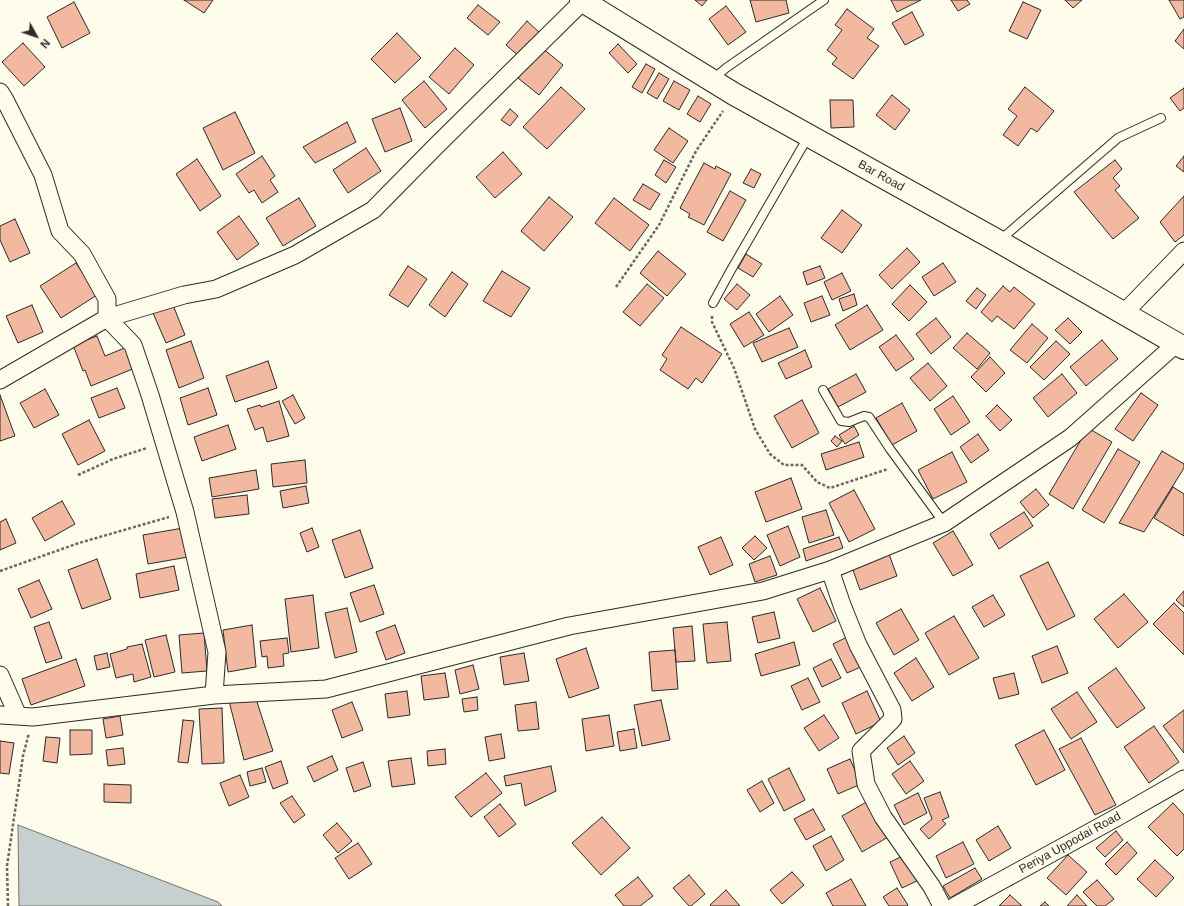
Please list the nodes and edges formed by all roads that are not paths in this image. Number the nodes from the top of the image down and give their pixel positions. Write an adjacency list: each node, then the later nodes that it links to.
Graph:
1 (824, 0): 3 (lane)
2 (582, 1): 3 (main road, Bar Road); 11 (street)
3 (712, 79): 6 (main road, Bar Road)
4 (0, 92): 11 (street)
5 (1161, 118): 7 (lane)
6 (808, 136): 7 (main road, Bar Road); 9 (lane)
7 (998, 241): 10 (main road, Bar Road)
8 (1184, 251): 10 (street)
9 (713, 303)
10 (1123, 314): 12 (main road, Bar Road)
11 (107, 318): 13 (street); 18 (street)
12 (1180, 346): 15 (street)
13 (0, 380)
14 (823, 390): 15 (lane)
15 (944, 523): 16 (street)
16 (830, 570): 18 (street); 22 (street)
17 (0, 675): 20 (street)
18 (214, 695): 20 (street)
19 (0, 715): 20 (street)
20 (25, 717)
21 (1184, 779): 23 (street, Periya Uppodai Road)
22 (942, 906)
23 (955, 906)

